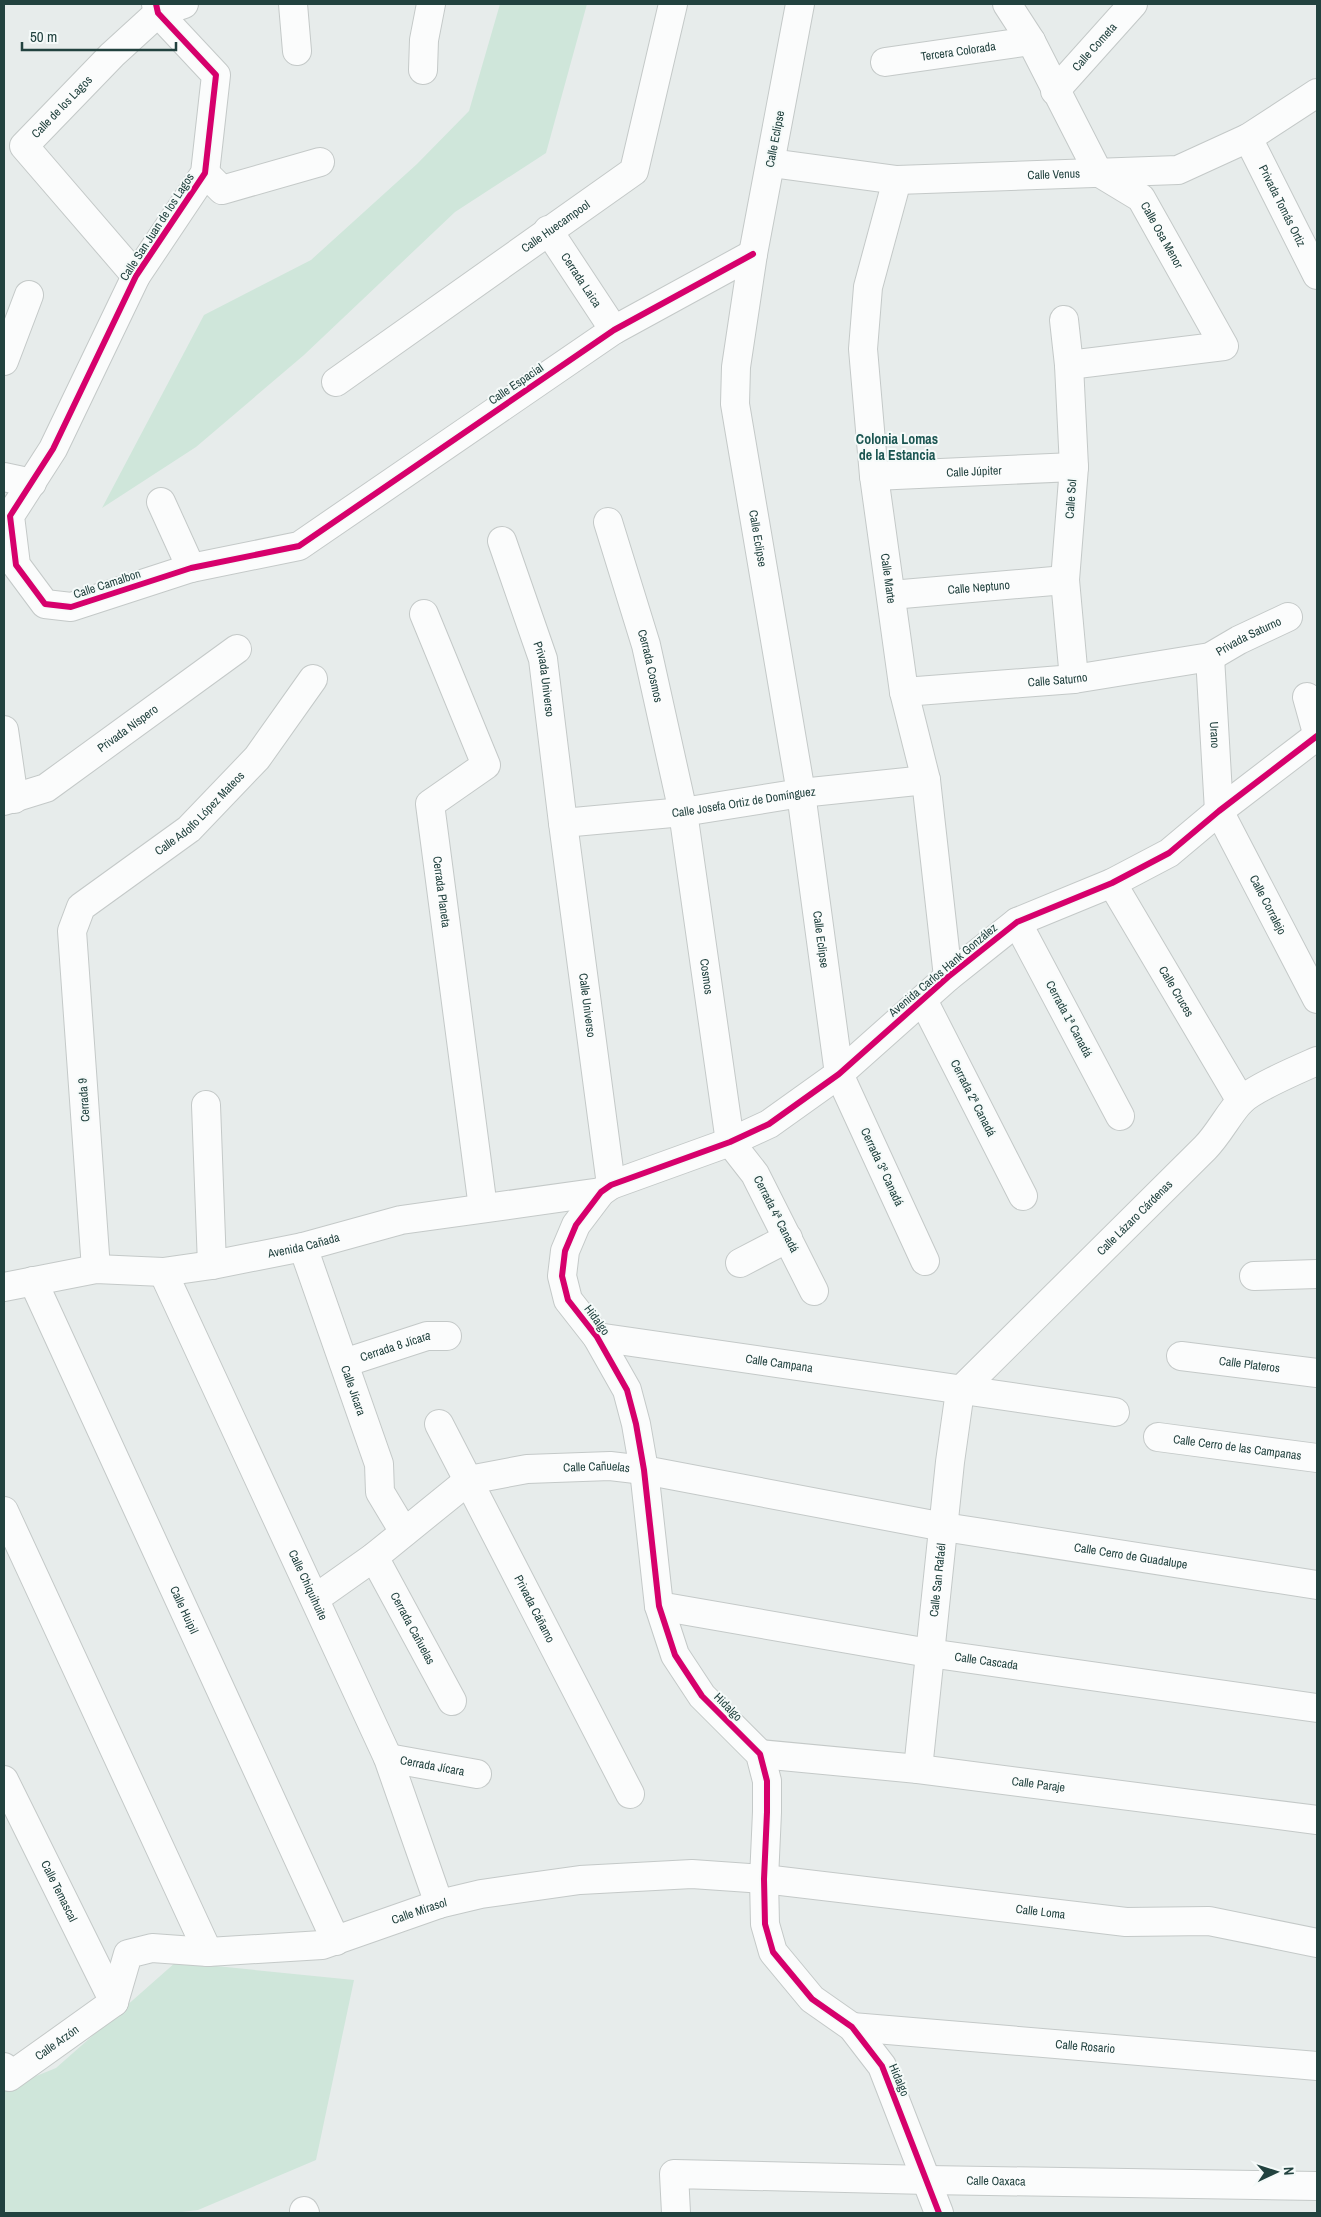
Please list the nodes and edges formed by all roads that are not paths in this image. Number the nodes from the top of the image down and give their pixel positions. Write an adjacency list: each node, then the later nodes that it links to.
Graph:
1 (184, 4): 8 (street)
2 (293, 4): 10 (street)
3 (431, 4): 12 (street)
4 (673, 4): 21 (street, Calle Huecampool)
5 (800, 4): 17 (street, Calle Eclipse)
6 (1007, 4): 9 (street)
7 (1133, 4): 13 (street, Calle Cometa)
8 (157, 8): 19 (street, Calle San Juan de los Lagos); 24 (street, Calle de los Lagos)
9 (1031, 42): 11 (street, Tercera Colorada); 13 (street)
10 (297, 51)
11 (885, 62)
12 (423, 70)
13 (1055, 91): 18 (street)
14 (1317, 93): 15 (street, Calle Venus)
15 (1248, 138): 18 (street, Calle Venus); 23 (street, Privada Tomás Ortiz)
16 (320, 162): 19 (street)
17 (770, 163): 20 (street, Calle Venus); 22 (street, Calle Eclipse)
18 (1098, 172): 20 (street, Calle Venus); 29 (street, Calle Osa Menor)
19 (205, 173): 24 (street, Calle San Juan de los Lagos)
20 (897, 180): 32 (street, Calle Marte)
21 (548, 230): 27 (street, Cerrada Laica); 30 (street, Calle Huecampool)
22 (753, 254): 27 (street, Calle Espacial); 52 (street, Calle Eclipse)
23 (1317, 275)
24 (136, 276): 34 (street, Calle San Juan de los Lagos)
25 (29, 295): 28 (street)
26 (1064, 320): 29 (street, Calle Sol)
27 (614, 330): 38 (street, Calle Espacial)
28 (4, 361)
29 (1069, 365): 31 (street, Calle Sol)
30 (336, 382)
31 (1074, 466): 32 (street, Calle Júpiter); 39 (street, Calle Sol)
32 (874, 476): 40 (street, Calle Marte)
33 (4, 477): 34 (street)
34 (32, 483): 38 (street, Calle Camalbon)
35 (161, 502): 38 (street)
36 (608, 522): 55 (street, Cerrada Cosmos)
37 (502, 541): 56 (street, Privada Universo)
38 (191, 568)
39 (1066, 580): 40 (street, Calle Neptuno); 46 (street, Calle Sol)
40 (891, 595): 47 (street, Calle Marte)
41 (424, 614): 71 (street, Cerrada Planeta)
42 (1288, 617): 44 (street, Privada Saturno)
43 (237, 649): 53 (street, Privada Níspero)
44 (1210, 657): 46 (street, Calle Saturno); 54 (street, Urano)
45 (313, 678): 59 (street, Calle Adolfo López Mateos)
46 (1074, 679): 47 (street, Calle Saturno)
47 (904, 692): 51 (street, Calle Marte)
48 (1307, 697): 50 (street)
49 (4, 730): 53 (street)
50 (1317, 734): 54 (street, Avenida Carlos Hank González)
51 (926, 780): 52 (street, Calle Josefa Ortiz de Domínguez); 60 (street, Calle Marte)
52 (800, 793): 55 (street, Calle Josefa Ortiz de Domínguez); 64 (street, Calle Eclipse)
53 (9, 800)
54 (1219, 811): 57 (street, Avenida Carlos Hank González); 61 (street, Calle Corralejo)
55 (683, 812): 56 (street, Calle Josefa Ortiz de Domínguez); 68 (street, Cosmos)
56 (563, 824): 69 (street, Calle Universo)
57 (1112, 883): 58 (street, Avenida Carlos Hank González); 65 (street, Calle Cruces)
58 (1017, 922): 60 (street, Avenida Carlos Hank González); 67 (street, Cerrada 1ª Canadá)
59 (72, 931): 77 (street, Cerrada 9)
60 (948, 977): 62 (street, Avenida Carlos Hank González)
61 (1317, 999)
62 (924, 1000): 64 (street, Avenida Carlos Hank González); 70 (street, Cerrada 2ª Canadá)
63 (1317, 1061): 65 (street, Calle Lázaro Cárdenas)
64 (839, 1074): 68 (street, Avenida Carlos Hank González); 74 (street, Cerrada 3ª Canadá)
65 (1241, 1101): 89 (street, Calle Lázaro Cárdenas)
66 (206, 1105): 76 (street)
67 (1120, 1116)
68 (730, 1142): 69 (street, Avenida Carlos Hank González); 72 (street, Cerrada 4ª Canadá)
69 (606, 1189): 71 (street, Avenida Cañada); 85 (street, Hidalgo)
70 (1023, 1196)
71 (483, 1208): 73 (street, Avenida Cañada)
72 (788, 1238): 75 (street); 83 (street, Cerrada 4ª Canadá)
73 (303, 1247): 76 (street, Avenida Cañada); 87 (street, Calle Jícara)
74 (925, 1260)
75 (740, 1263)
76 (212, 1265): 78 (street, Avenida Cañada)
77 (96, 1269): 78 (street, Avenida Cañada); 81 (street, Avenida Cañada)
78 (163, 1272): 101 (street, Calle Chiquihuite)
79 (1317, 1274): 80 (street)
80 (1254, 1276)
81 (33, 1281): 82 (street, Avenida Cañada); 115 (street, Calle Huipil)
82 (4, 1287)
83 (814, 1291)
84 (447, 1336): 87 (street, Cerrada 8 Jícara)
85 (597, 1337): 89 (street, Calle Campana); 94 (street, Hidalgo)
86 (1181, 1356): 88 (street, Calle Plateros)
87 (344, 1363): 98 (street, Calle Jícara)
88 (1317, 1373)
89 (960, 1391): 90 (street); 97 (street, Calle San Rafaél)
90 (1115, 1412)
91 (438, 1424): 95 (street, Privada Cáñamo)
92 (1158, 1437): 93 (street, Calle Cerro de las Campanas)
93 (1317, 1458)
94 (644, 1470): 95 (street, Calle Cañuelas); 97 (street, Calle Cañuelas); 102 (street, Hidalgo)
95 (469, 1480): 98 (street, Calle Cañuelas); 111 (street, Privada Cáñamo)
96 (4, 1511): 117 (street)
97 (944, 1527): 100 (street, Calle Cerro de Guadalupe); 103 (street, Calle San Rafaél)
98 (404, 1532): 99 (street, Calle Cañuelas)
99 (374, 1557): 101 (street, Calle Cañuelas); 104 (street, Cerrada Cañuelas)
100 (1317, 1585)
101 (316, 1598): 107 (street, Calle Chiquihuite)
102 (659, 1606): 103 (street, Calle Cascada); 106 (street, Hidalgo)
103 (929, 1653): 105 (street, Calle Cascada); 108 (street, Calle San Rafaél)
104 (452, 1701)
105 (1317, 1708)
106 (760, 1754): 108 (street, Calle Paraje); 113 (street, Hidalgo)
107 (388, 1758): 109 (street, Cerrada Jícara); 114 (street, Calle Chiquihuite)
108 (918, 1769): 112 (street, Calle Paraje)
109 (477, 1774)
110 (4, 1780): 118 (street, Calle Temascal)
111 (630, 1794)
112 (1317, 1820)
113 (764, 1879): 114 (street, Calle Mirasol); 116 (street, Calle Loma); 119 (street, Hidalgo)
114 (439, 1904): 115 (street, Calle Mirasol)
115 (336, 1941): 117 (street, Calle Mirasol)
116 (1317, 1943)
117 (208, 1952): 118 (street, Calle Mirasol)
118 (114, 2002): 121 (street, Calle Arzón)
119 (852, 2027): 120 (street, Calle Rosario); 122 (street, Hidalgo)
120 (1317, 2066)
121 (4, 2067)
122 (928, 2180): 123 (street, Calle Oaxaca); 124 (street, Calle Oaxaca); 125 (street, Hidalgo)
123 (1317, 2186)
124 (676, 2213)
125 (939, 2213)

